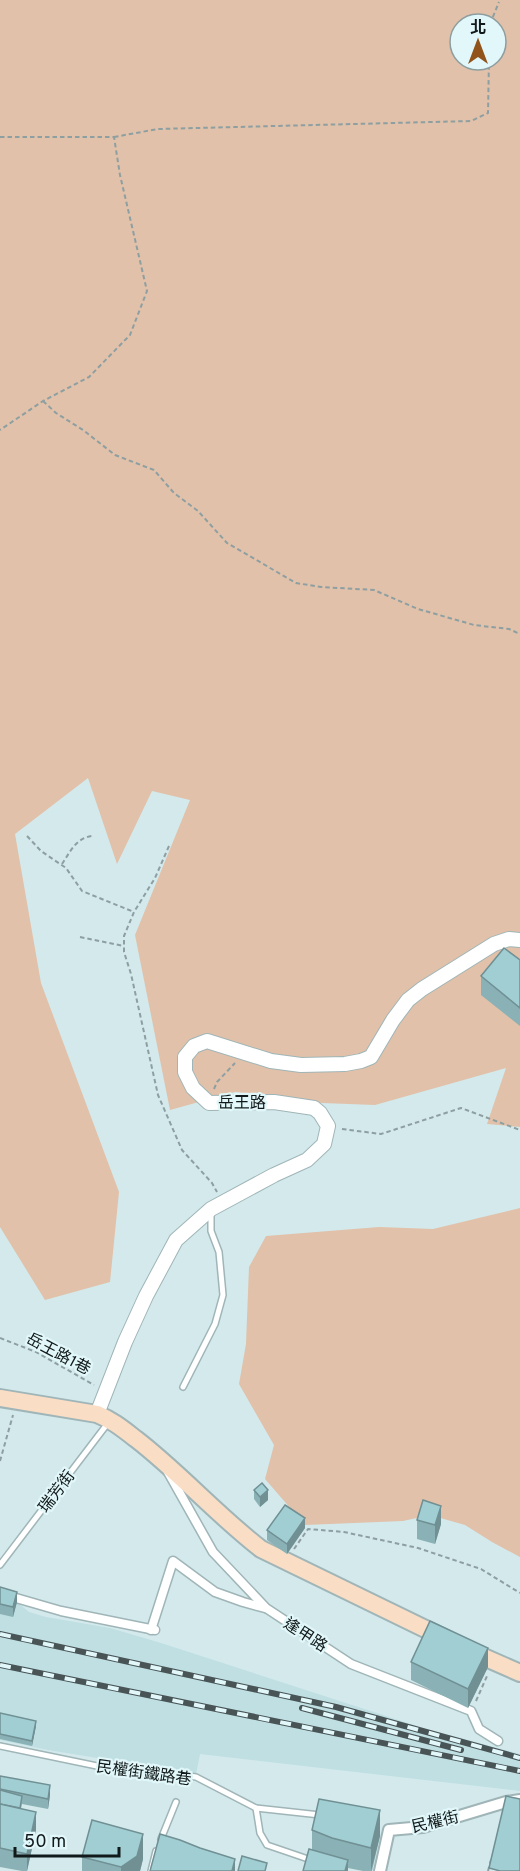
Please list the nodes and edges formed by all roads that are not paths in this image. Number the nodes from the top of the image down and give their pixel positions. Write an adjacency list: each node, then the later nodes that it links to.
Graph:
1 (520, 940): 2 (street, 岳王路)
2 (211, 1209): 3 (lane); 5 (street)
3 (183, 1387)
4 (8, 1399): 5 (main road, 逢甲路)
5 (104, 1417): 6 (main road, 逢甲路); 7 (lane, 瑞芳街)
6 (159, 1456): 10 (street, 逢甲路); 11 (main road, 逢甲路)
7 (0, 1564)
8 (0, 1592): 9 (lane)
9 (9, 1596): 10 (street)
10 (266, 1608): 12 (street, 逢甲路)
11 (520, 1673)
12 (498, 1741)
13 (0, 1746): 16 (lane, 民權街鐵路巷)
14 (520, 1800): 20 (street, 民權街)
15 (176, 1802): 19 (lane)
16 (256, 1808): 17 (lane, 民權街鐵路巷); 18 (lane)
17 (325, 1815)
18 (322, 1864)
19 (151, 1871)
20 (380, 1871)

